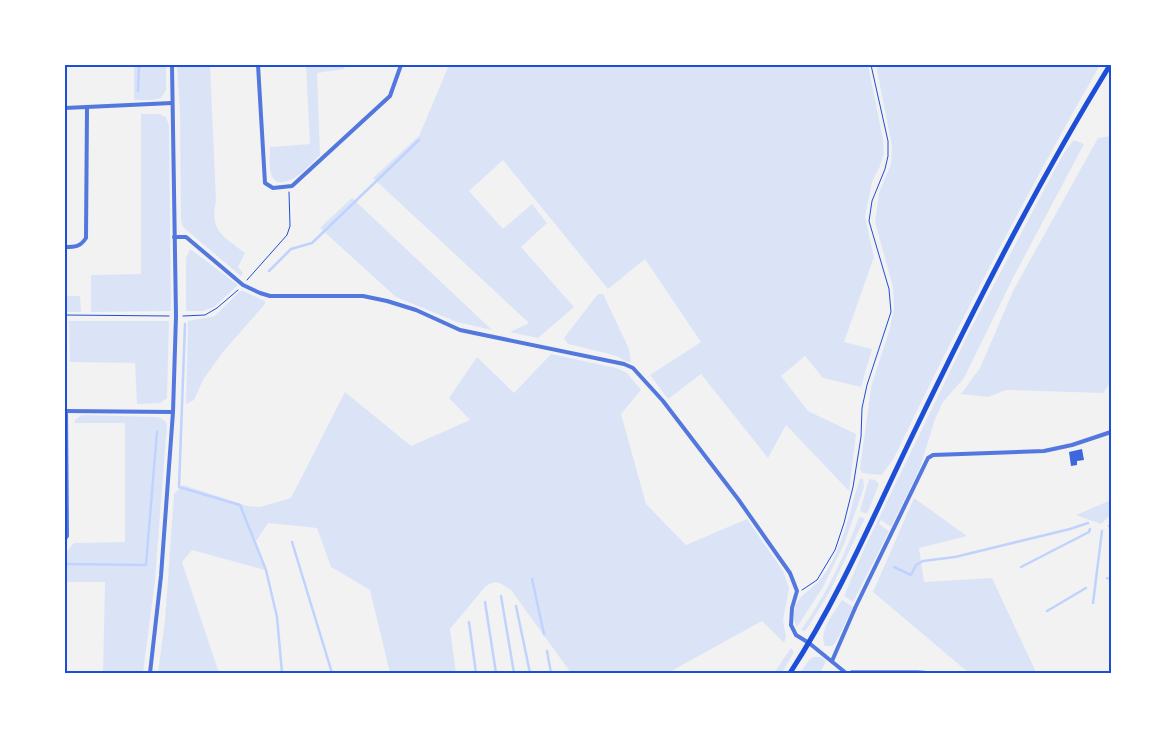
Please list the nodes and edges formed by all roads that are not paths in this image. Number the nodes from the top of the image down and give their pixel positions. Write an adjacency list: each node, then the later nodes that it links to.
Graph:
1 (172, 65): 5 (street)
2 (258, 65): 3 (street)
3 (401, 65)
4 (1110, 65): 14 (main road)
5 (172, 103): 7 (street); 8 (street)
6 (65, 108): 7 (street)
7 (87, 108): 9 (street)
8 (174, 237): 11 (street); 14 (street)
9 (65, 246)
10 (66, 411): 11 (street); 13 (street)
11 (174, 412): 17 (street)
12 (1111, 432): 15 (street)
13 (65, 539)
14 (809, 643): 15 (street); 18 (main road)
15 (832, 661): 16 (street)
16 (845, 672)
17 (150, 673)
18 (790, 673)

